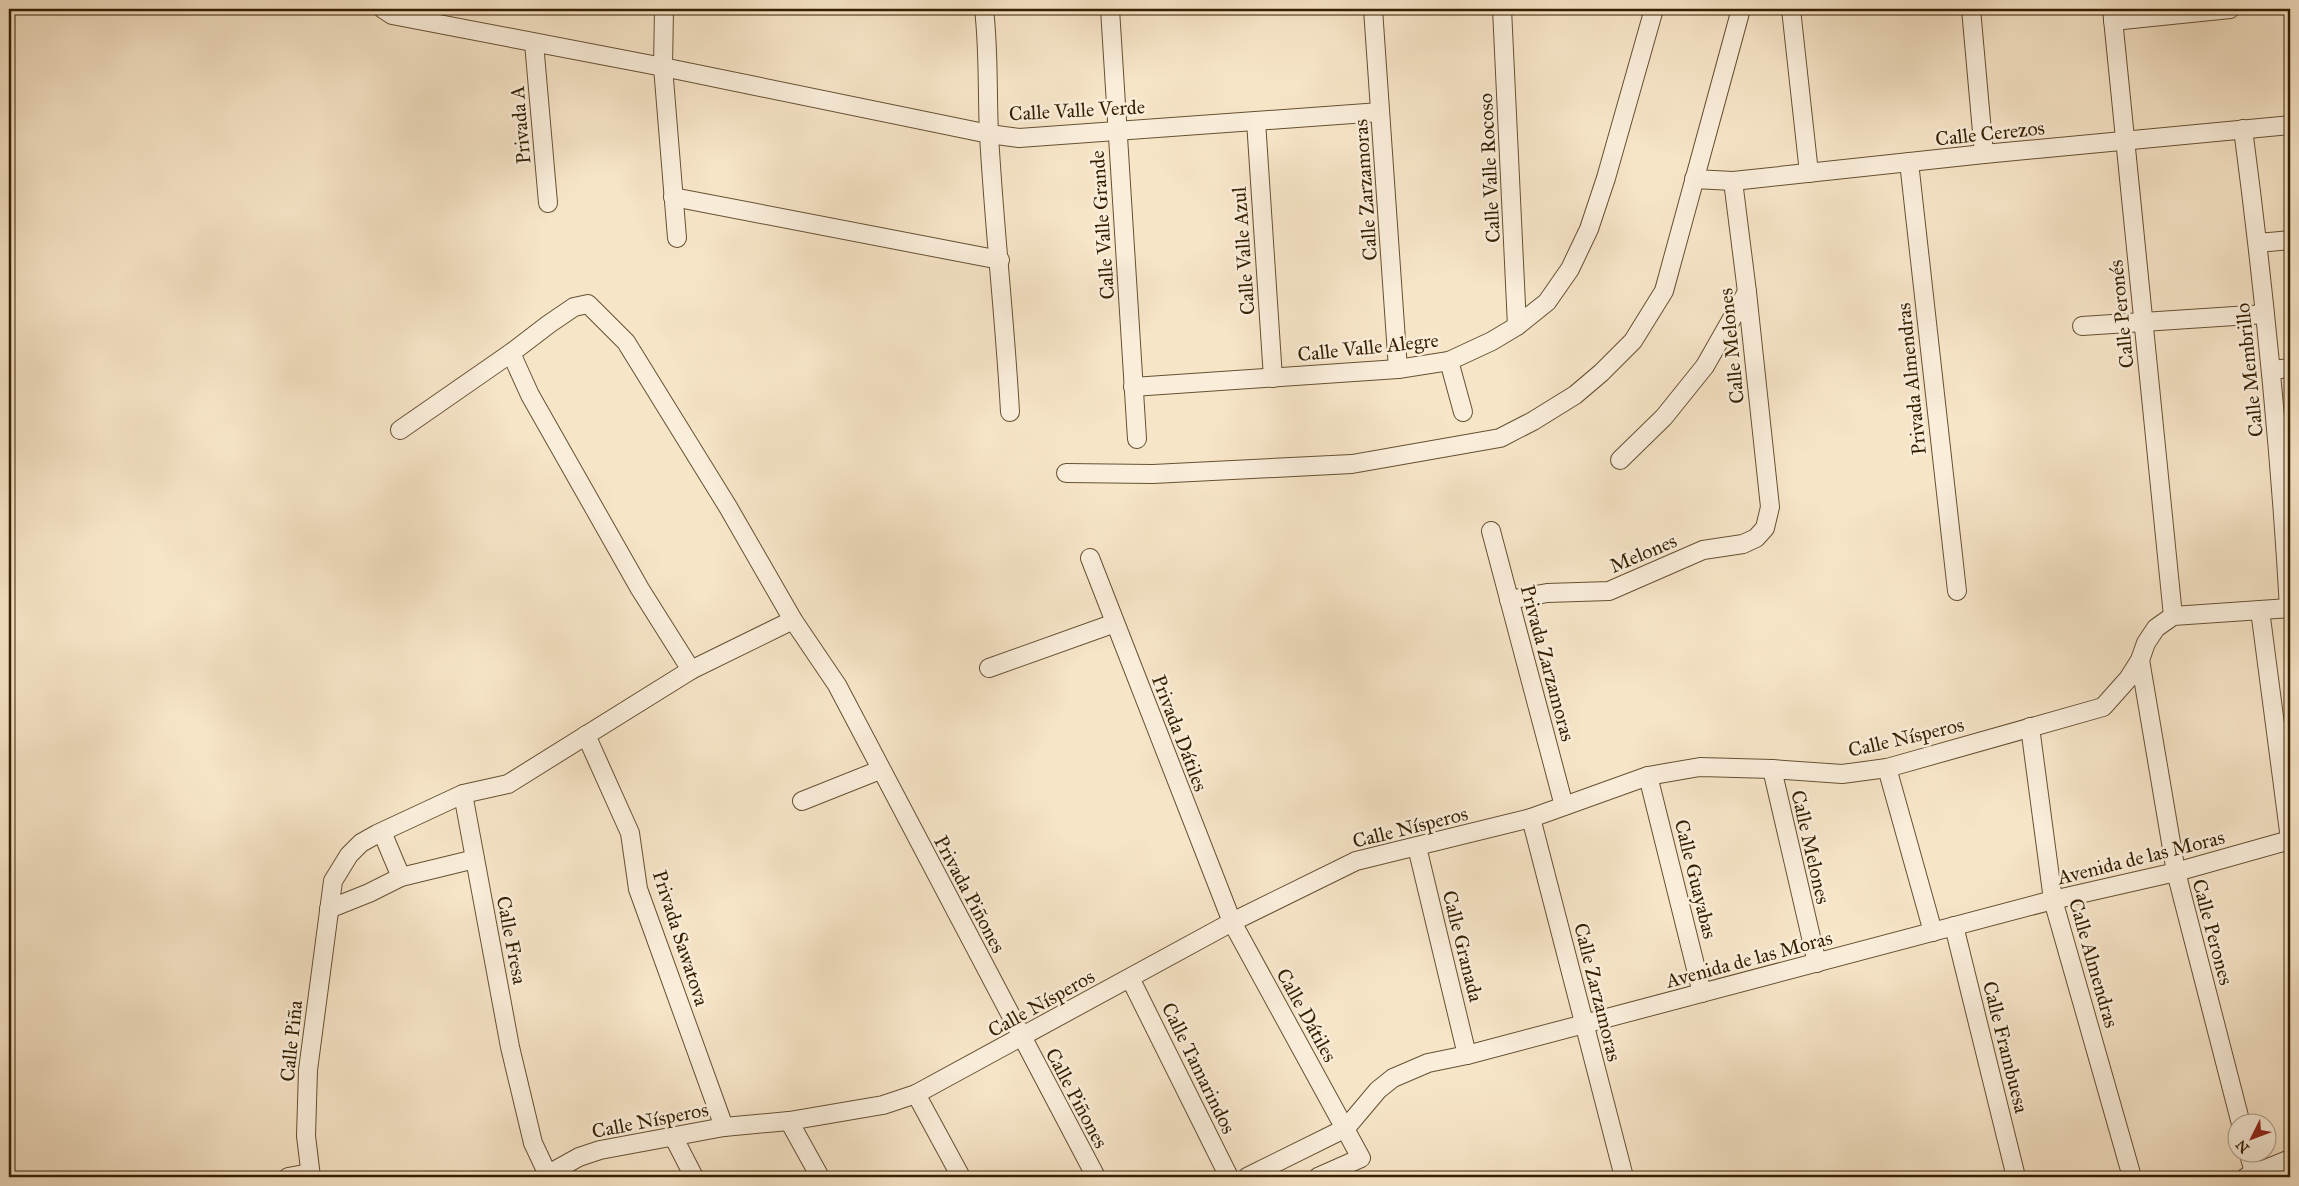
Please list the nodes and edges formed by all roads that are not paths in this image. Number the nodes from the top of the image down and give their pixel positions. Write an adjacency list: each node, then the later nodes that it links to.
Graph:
1 (383, 9): 13 (street, Calle Valle Verde)
2 (664, 9): 14 (street)
3 (984, 9): 20 (street)
4 (1110, 9): 19 (street, Calle Valle Grande)
5 (1373, 9): 15 (street, Calle Zarzamoras)
6 (1502, 9): 36 (street, Calle Valle Rocoso)
7 (1654, 9): 36 (street, Calle Valle Alegre)
8 (1742, 9): 25 (street)
9 (1792, 9): 24 (street)
10 (1971, 9): 22 (street)
11 (2230, 9): 12 (street)
12 (2112, 15): 21 (street, Calle Peronés)
13 (534, 43): 14 (street, Calle Valle Verde); 28 (street, Privada A)
14 (663, 67): 20 (street, Calle Valle Verde); 27 (street)
15 (1380, 112): 16 (street, Calle Valle Verde); 41 (street, Calle Zarzamoras)
16 (1256, 121): 19 (street, Calle Valle Verde); 43 (street, Calle Valle Azul)
17 (2290, 125): 18 (street, Calle Cerezos)
18 (2244, 129): 21 (street, Calle Cerezos); 31 (street, Calle Membrillo)
19 (1117, 130): 20 (street, Calle Valle Verde); 44 (street, Calle Valle Grande)
20 (989, 134): 32 (street)
21 (2124, 141): 22 (street, Calle Cerezos); 35 (street, Calle Peronés)
22 (1984, 154): 23 (street, Calle Cerezos)
23 (1908, 162): 24 (street, Calle Cerezos); 55 (street, Privada Almendras)
24 (1809, 173): 26 (street, Calle Cerezos)
25 (1694, 179): 26 (street, Calle Cerezos); 50 (street)
26 (1733, 182): 33 (street, Calle Melones)
27 (673, 197): 29 (street); 32 (street)
28 (548, 202)
29 (677, 238)
30 (2290, 240): 31 (street)
31 (2258, 243): 34 (street, Calle Membrillo)
32 (1000, 260): 45 (street)
33 (1748, 292): 49 (street); 52 (street, Calle Melones)
34 (2265, 314): 35 (street); 42 (street, Calle Membrillo)
35 (2143, 323): 37 (street); 59 (street, Calle Peronés)
36 (1517, 326): 39 (street, Calle Valle Alegre)
37 (2082, 326)
38 (511, 353): 47 (street, Privada Piñones); 60 (street, Privada Piñones); 64 (street)
39 (1449, 361): 41 (street, Calle Valle Alegre); 46 (street)
40 (2290, 368): 42 (street)
41 (1398, 369): 43 (street, Calle Valle Alegre)
42 (2271, 370): 51 (street, Calle Membrillo)
43 (1273, 378): 44 (street, Calle Valle Alegre)
44 (1133, 387): 48 (street, Calle Valle Grande)
45 (1010, 412)
46 (1463, 412)
47 (400, 430)
48 (1136, 439)
49 (1620, 460)
50 (1066, 473)
51 (2286, 483): 57 (street, Calle Membrillo)
52 (1770, 507): 56 (street, Melones)
53 (1491, 531): 56 (street, Privada Zarzamoras)
54 (1090, 558): 61 (street, Privada Dátiles)
55 (1957, 591)
56 (1510, 600): 73 (street, Privada Zarzamoras)
57 (2289, 608): 58 (street)
58 (2260, 610): 59 (street); 76 (street)
59 (2173, 616): 62 (street, Calle Nísperos)
60 (793, 620): 64 (street, Calle Piña); 69 (street, Privada Piñones)
61 (1115, 623): 63 (street); 83 (street, Privada Dátiles)
62 (2140, 660): 65 (street, Calle Nísperos); 79 (street, Calle Perones)
63 (989, 668)
64 (691, 670): 66 (street, Calle Piña)
65 (2030, 727): 67 (street, Calle Nísperos); 81 (street, Calle Almendras)
66 (586, 735): 71 (street, Calle Piña); 95 (street, Privada Sawatova)
67 (1887, 768): 68 (street, Calle Nísperos); 85 (street)
68 (1772, 769): 70 (street, Calle Nísperos); 86 (street, Calle Melones)
69 (880, 770): 72 (street); 90 (street, Privada Piñones)
70 (1648, 776): 73 (street, Calle Nísperos); 88 (street, Calle Guayabas)
71 (463, 794): 75 (street, Calle Piña); 78 (street, Calle Fresa)
72 (802, 800)
73 (1564, 806): 74 (street, Calle Nísperos)
74 (1531, 818): 77 (street, Calle Nísperos); 89 (street, Calle Zarzamoras)
75 (382, 832): 80 (street); 82 (street, Calle Piña)
76 (2290, 839): 79 (street, Avenida de las Moras)
77 (1417, 848): 83 (street, Calle Nísperos); 91 (street, Calle Granada)
78 (474, 859): 80 (street); 101 (street, Calle Fresa)
79 (2176, 872): 81 (street, Avenida de las Moras); 93 (street, Calle Perones)
80 (401, 877): 82 (street)
81 (2053, 900): 84 (street, Avenida de las Moras); 112 (street, Calle Almendras)
82 (329, 909): 99 (street, Calle Piña)
83 (1232, 922): 87 (street, Calle Nísperos); 96 (street, Calle Dátiles)
84 (1954, 926): 85 (street, Avenida de las Moras); 111 (street, Calle Frambuesa)
85 (1933, 932): 86 (street, Avenida de las Moras)
86 (1817, 963): 88 (street, Avenida de las Moras)
87 (1130, 978): 90 (street, Calle Nísperos); 107 (street, Calle Tamarindos)
88 (1702, 993): 89 (street, Avenida de las Moras)
89 (1584, 1025): 91 (street, Avenida de las Moras); 110 (street, Calle Zarzamoras)
90 (1022, 1038): 92 (street, Calle Nísperos); 106 (street, Calle Piñones)
91 (1467, 1055): 96 (street, Avenida de las Moras)
92 (916, 1094): 94 (street, Calle Nísperos); 105 (street)
93 (2238, 1114)
94 (789, 1121): 95 (street, Calle Nísperos); 104 (street)
95 (724, 1127): 97 (street, Calle Nísperos)
96 (1346, 1128): 108 (street, Avenida de las Moras); 109 (street, Calle Dátiles)
97 (673, 1136): 101 (street, Calle Nísperos); 103 (street)
98 (2290, 1159): 100 (street)
99 (311, 1175): 102 (street)
100 (2250, 1175)
101 (546, 1176)
102 (288, 1177)
103 (694, 1177)
104 (820, 1177)
105 (961, 1177)
106 (1096, 1177)
107 (1229, 1177)
108 (1247, 1177)
109 (1318, 1177)
110 (1624, 1177)
111 (2016, 1177)
112 (2132, 1177)

